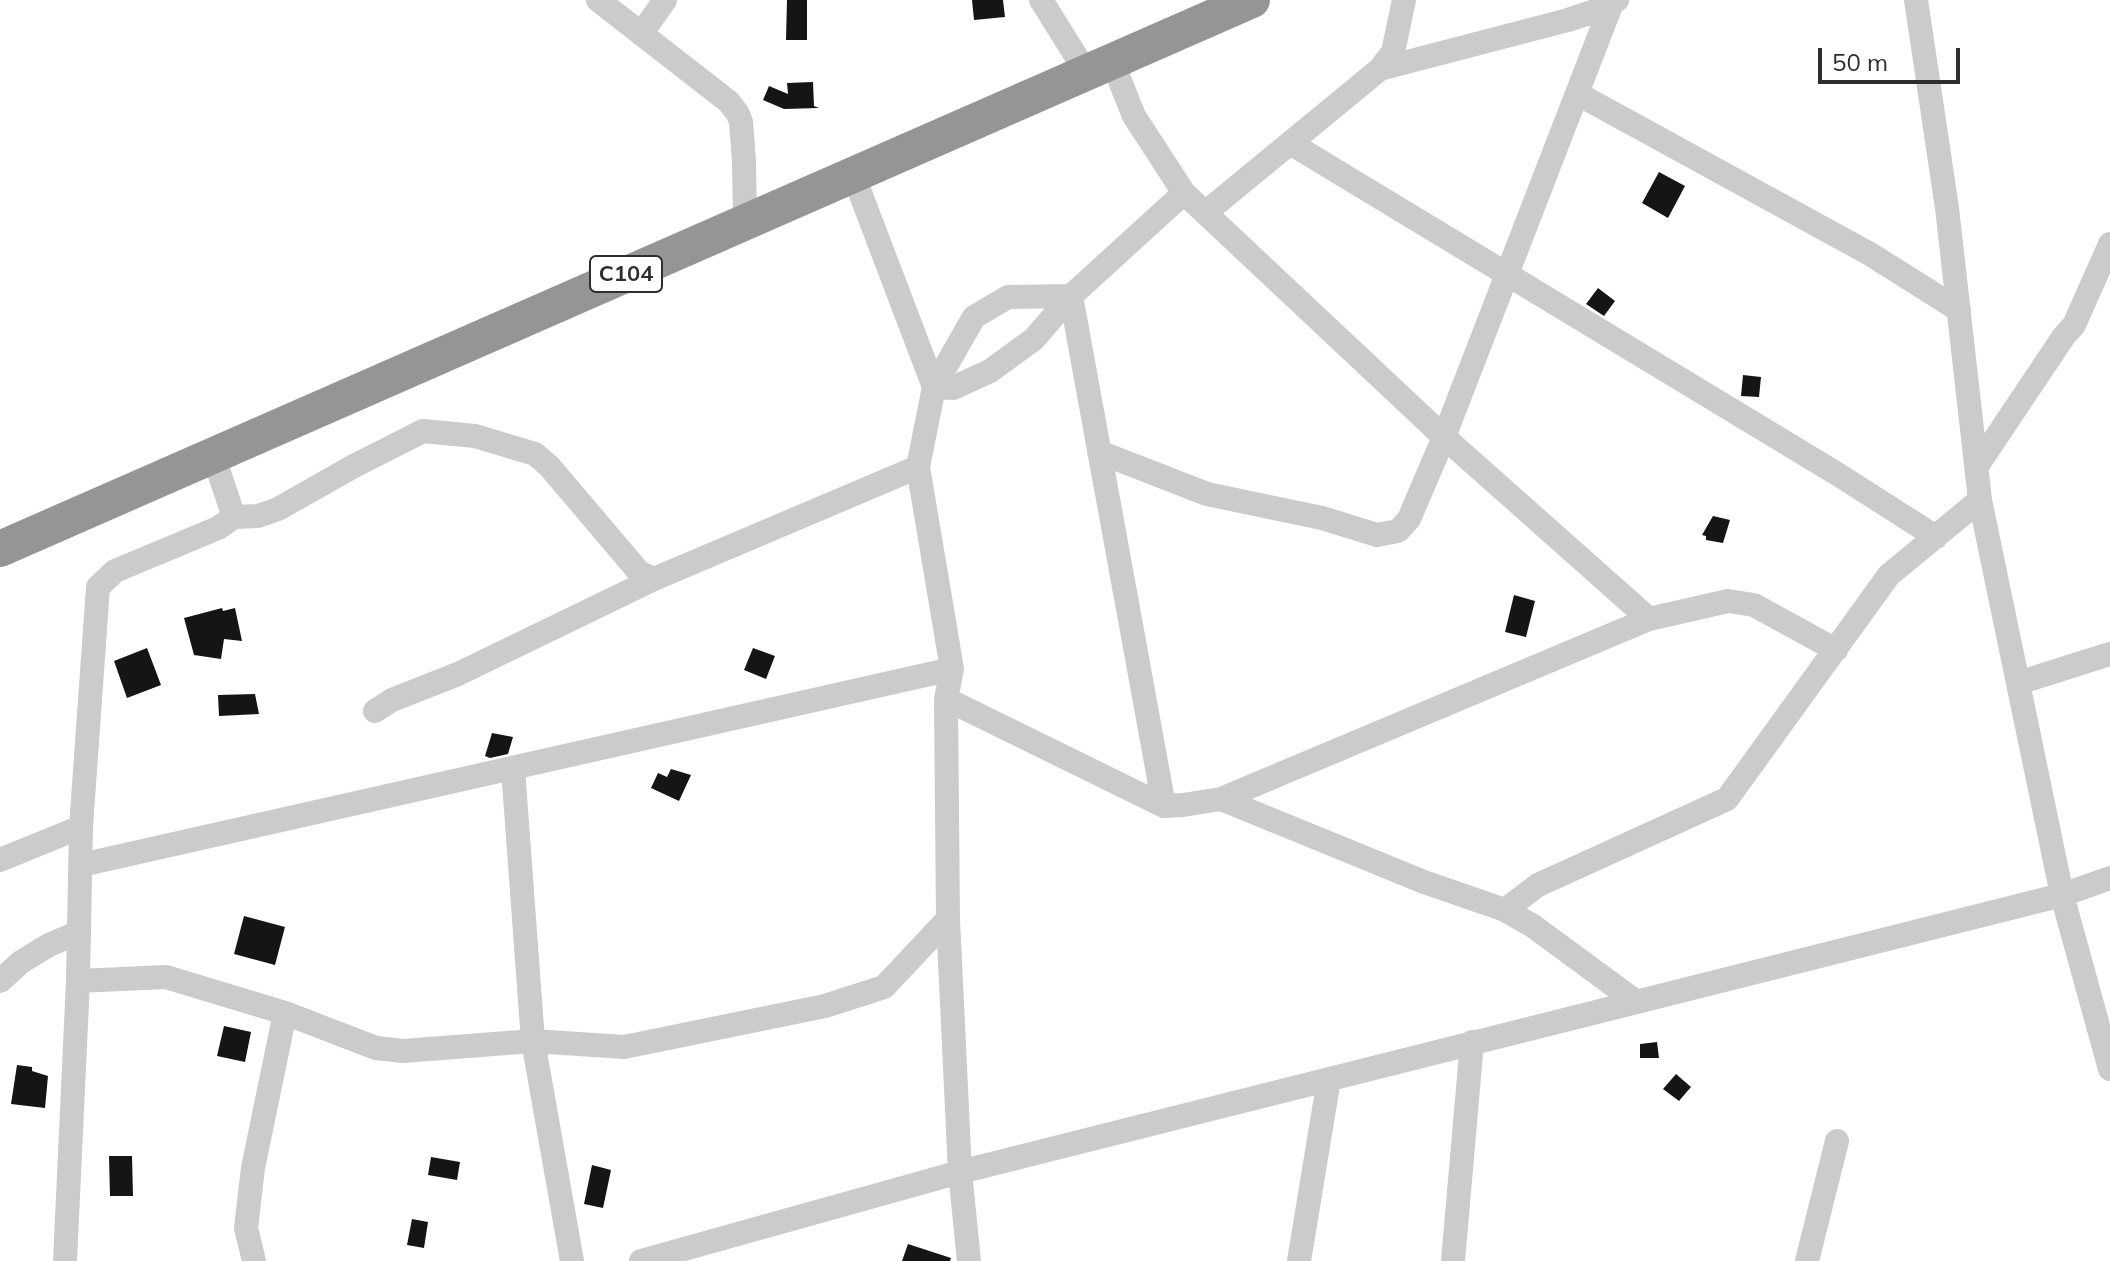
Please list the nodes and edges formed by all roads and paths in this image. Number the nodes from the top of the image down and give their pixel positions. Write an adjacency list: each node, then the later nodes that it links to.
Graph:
1 (598, 0): 8 (street)
2 (665, 0): 8 (street)
3 (1041, 0): 9 (street)
4 (1252, 0): 9 (highway, C104)
5 (1404, 0): 10 (street)
6 (1916, 0): 20 (street)
7 (1615, 1): 10 (street); 11 (street)
8 (641, 34): 16 (street)
9 (1099, 67): 13 (highway, C104); 14 (street)
10 (1380, 69): 12 (street)
11 (1578, 94): 18 (street); 20 (street)
12 (1290, 143): 15 (street); 18 (street)
13 (853, 174): 16 (highway, C104); 21 (street)
14 (1184, 193): 15 (street); 19 (street)
15 (1205, 213): 22 (street)
16 (745, 221): 24 (highway, C104)
17 (2110, 244): 25 (street)
18 (1508, 277): 22 (street); 29 (street)
19 (1071, 296): 21 (street); 21 (street); 23 (street)
20 (1959, 310): 25 (street)
21 (934, 387): 26 (street)
22 (1444, 437): 23 (street); 32 (street)
23 (1099, 452): 41 (street)
24 (213, 455): 28 (street); 30 (highway, C104)
25 (1977, 466): 27 (street)
26 (918, 467): 31 (street); 35 (street)
27 (1980, 500): 29 (street); 36 (street)
28 (234, 517): 31 (street); 42 (street)
29 (1936, 537): 33 (street)
30 (0, 549)
31 (654, 579): 38 (street)
32 (1649, 619): 33 (street); 40 (street)
33 (1836, 650): 47 (street)
34 (2110, 654): 36 (street)
35 (952, 669): 37 (street); 39 (street)
36 (2018, 683): 46 (street)
37 (946, 699): 41 (street); 48 (street)
38 (375, 711)
39 (513, 769): 44 (street); 54 (street)
40 (1221, 799): 41 (street); 47 (street)
41 (1164, 806)
42 (81, 827): 43 (street); 44 (street)
43 (0, 860)
44 (81, 865): 49 (street)
45 (2110, 878): 46 (street)
46 (2062, 895): 52 (street); 56 (street)
47 (1505, 910): 52 (street)
48 (948, 919): 54 (street); 59 (street)
49 (79, 932): 50 (street); 51 (street)
50 (0, 981)
51 (78, 981): 53 (street); 60 (street)
52 (1635, 1001): 55 (street)
53 (285, 1013): 54 (street); 61 (street)
54 (533, 1041): 62 (street)
55 (1472, 1042): 57 (street); 66 (street)
56 (2110, 1069)
57 (1329, 1079): 59 (street); 65 (street)
58 (1837, 1141): 67 (street)
59 (960, 1172): 63 (street); 64 (street)
60 (65, 1261)
61 (254, 1261)
62 (572, 1261)
63 (641, 1261)
64 (969, 1261)
65 (1299, 1261)
66 (1453, 1261)
67 (1807, 1261)

